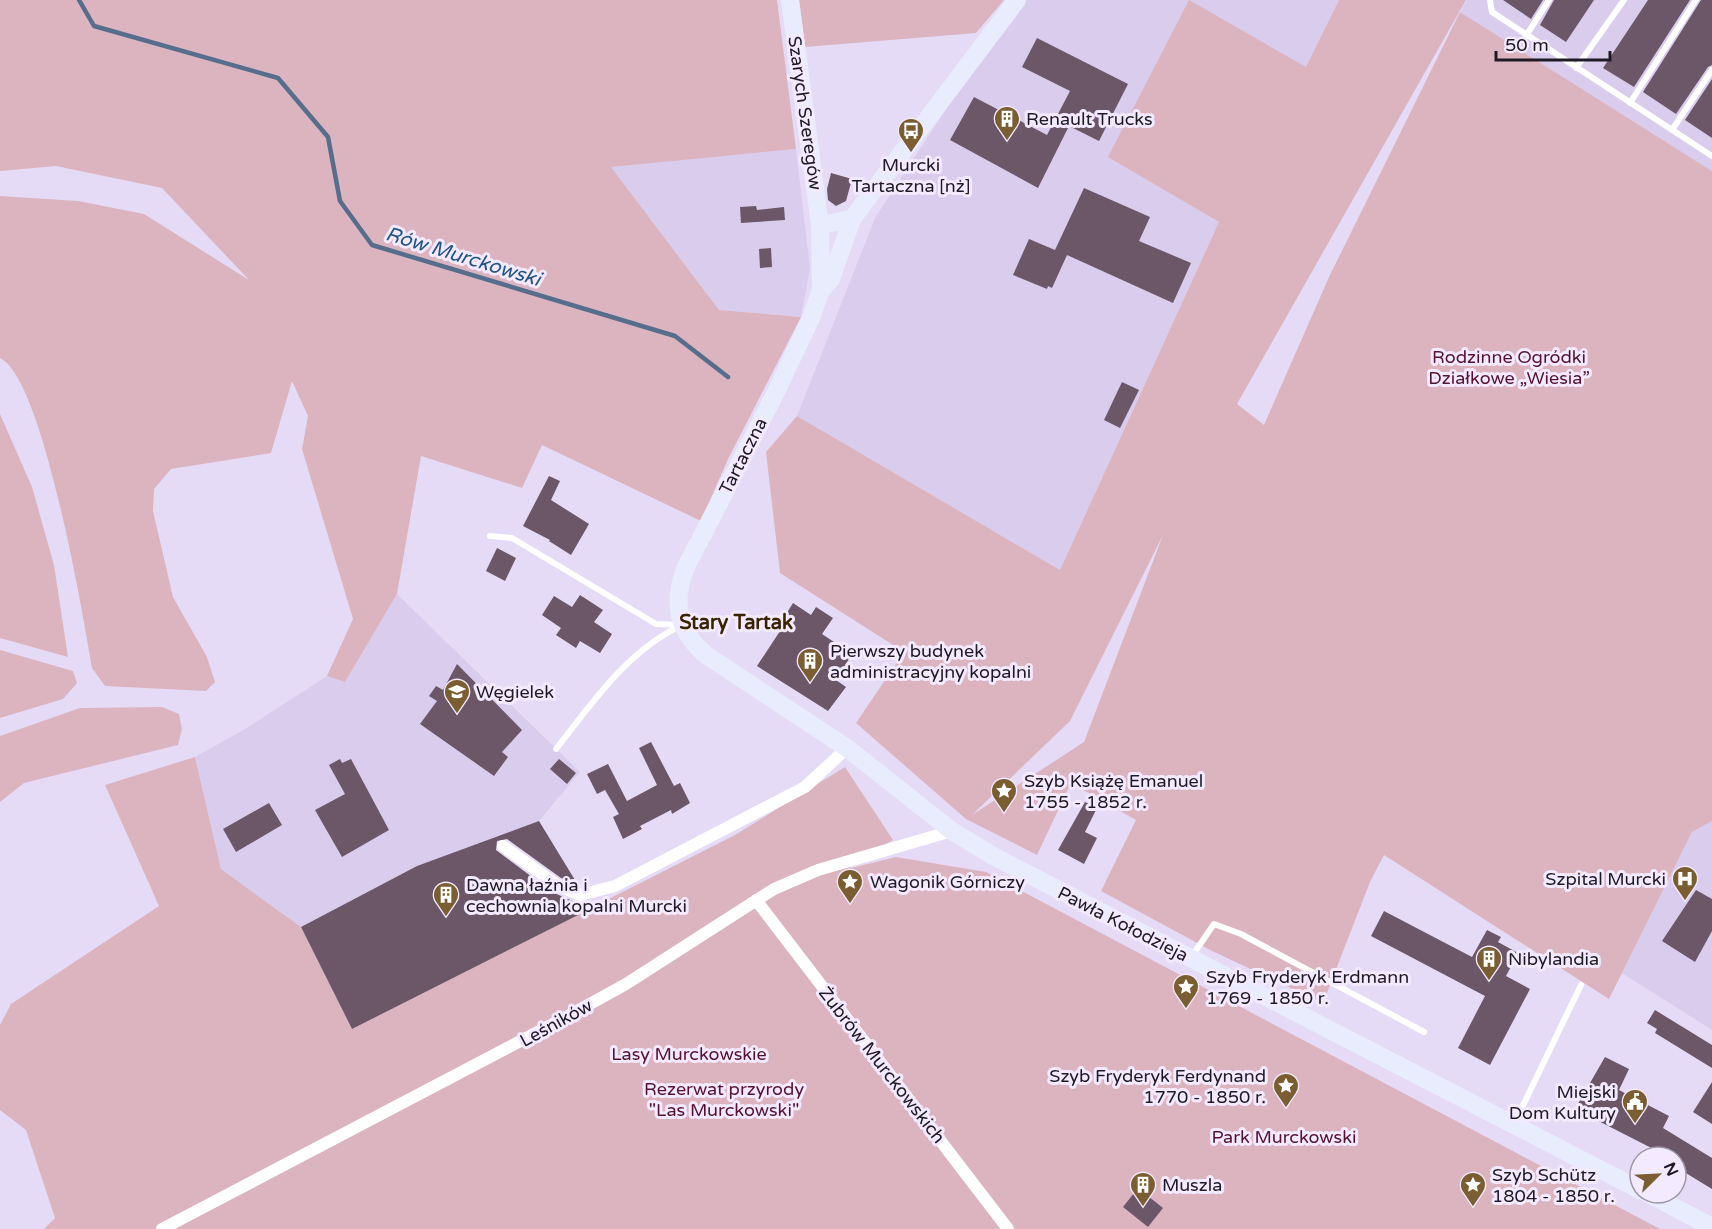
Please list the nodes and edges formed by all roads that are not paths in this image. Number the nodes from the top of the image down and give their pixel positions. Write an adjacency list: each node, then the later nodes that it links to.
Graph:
1 (790, 0): 14 (street, Szarych Szeregów)
2 (1017, 0): 13 (street, Tartaczna)
3 (1490, 0): 7 (lane)
4 (1549, 0): 7 (lane)
5 (1624, 0): 8 (lane)
6 (1696, 0): 10 (lane)
7 (1526, 36): 8 (lane)
8 (1576, 68): 10 (lane)
9 (1712, 70): 11 (lane)
10 (1630, 103): 11 (lane)
11 (1672, 130): 12 (lane)
12 (1712, 156)
13 (852, 219): 14 (street); 15 (street, Tartaczna)
14 (820, 225): 15 (street, Tartaczna)
15 (821, 290): 17 (street, Tartaczna)
16 (490, 536): 17 (lane)
17 (682, 625): 18 (street, Pawła Kołodzieja); 19 (lane)
18 (847, 748): 20 (street, Pawła Kołodzieja); 21 (street)
19 (556, 749)
20 (952, 831): 22 (street, Leśników); 23 (street, Pawła Kołodzieja)
21 (503, 846)
22 (756, 900): 30 (street, Leśników); 31 (street, Żubrów Murckowskich)
23 (1190, 959): 25 (lane); 26 (street, Pawła Kołodzieja)
24 (1581, 985): 26 (lane)
25 (1424, 1032)
26 (1514, 1125): 27 (street, Pawła Kołodzieja)
27 (1628, 1184)
28 (1670, 1205): 29 (street)
29 (1712, 1227)
30 (162, 1229)
31 (1008, 1229)

